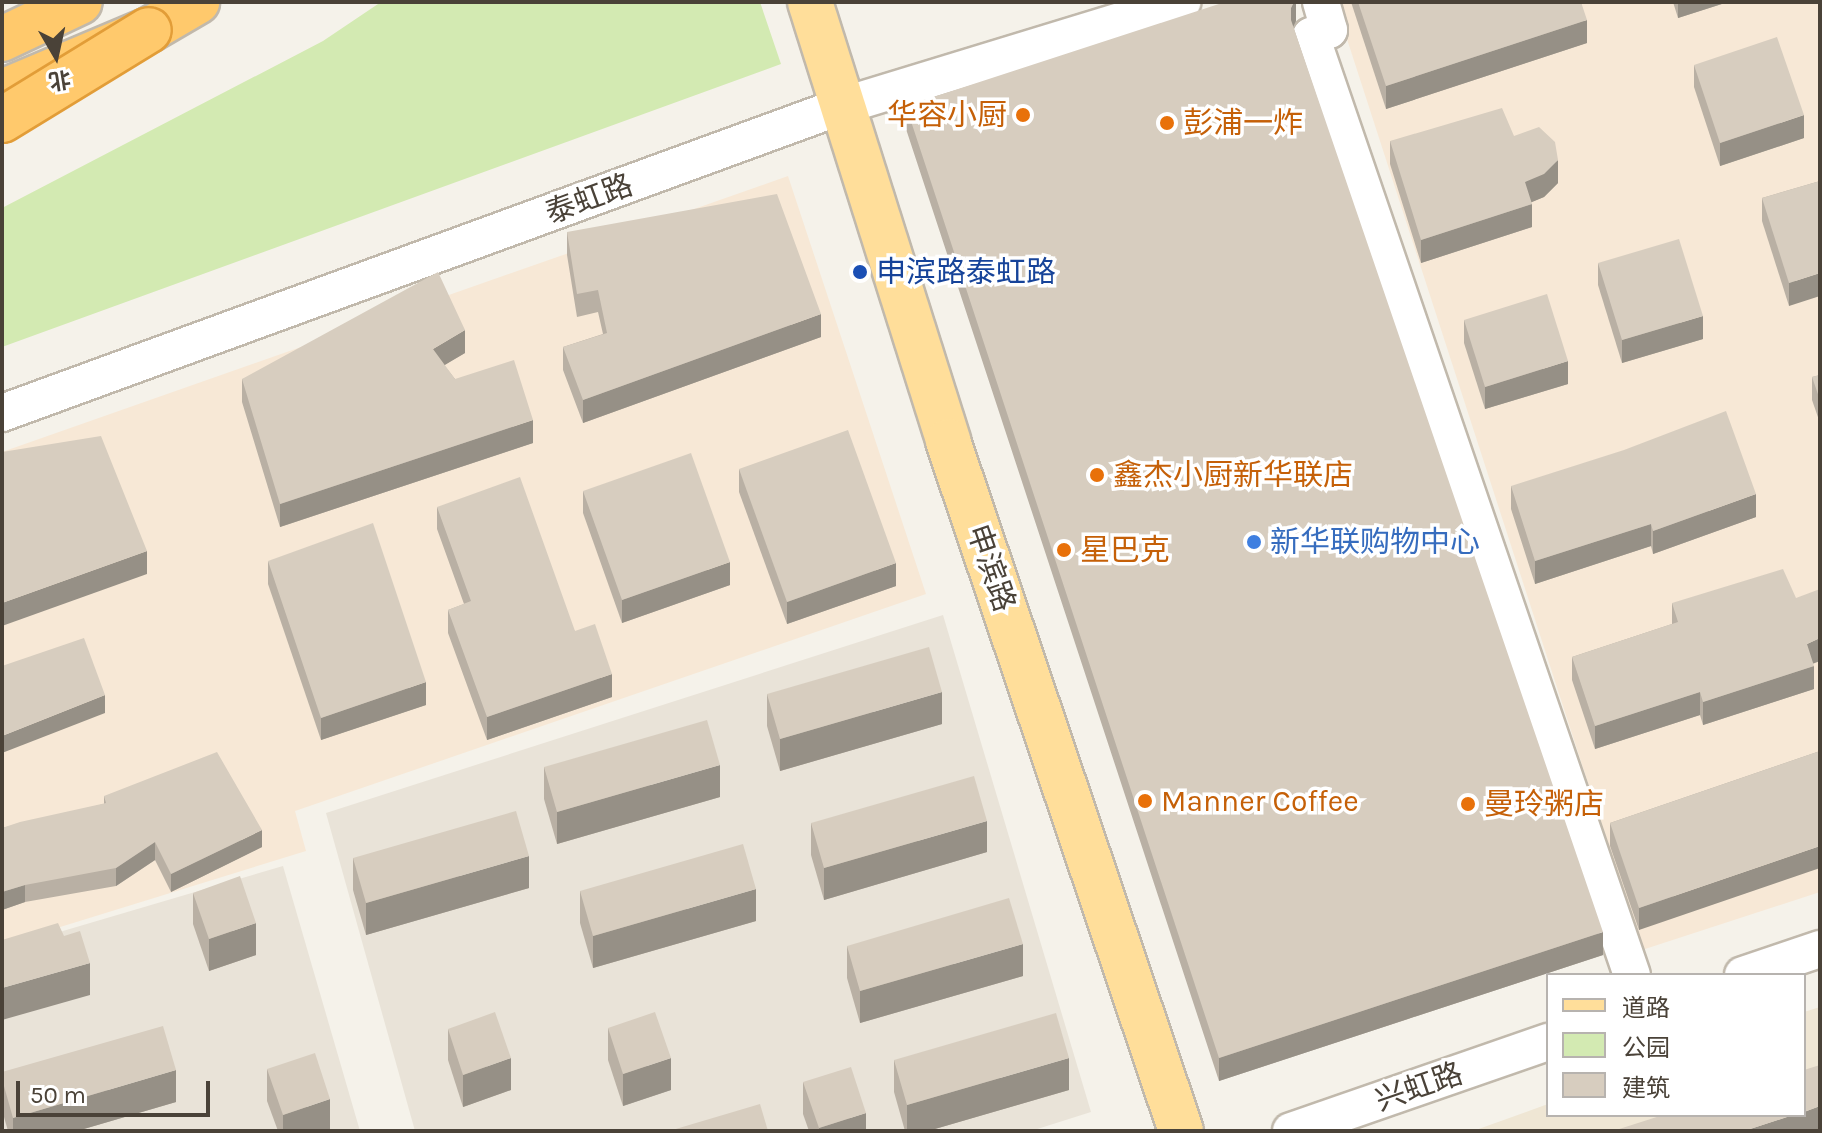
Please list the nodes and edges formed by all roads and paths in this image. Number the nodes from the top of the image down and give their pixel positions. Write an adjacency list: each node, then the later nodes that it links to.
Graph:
1 (42, 2): 7 (main road)
2 (80, 2): 9 (highway)
3 (198, 2): 8 (highway); 12 (main road)
4 (810, 2): 11 (main road, 申滨路)
5 (1182, 2): 11 (street, 泰虹路)
6 (1321, 2): 16 (street)
7 (2, 23)
8 (149, 30): 10 (highway, bridge); 13 (highway, bridge)
9 (2, 39)
10 (2, 92)
11 (842, 106): 14 (street, 泰虹路); 19 (main road, 申滨路)
12 (2, 111)
13 (2, 120)
14 (2, 413)
15 (1820, 949): 17 (street)
16 (1631, 973)
17 (1749, 973)
18 (1546, 1043): 20 (street, 兴虹路)
19 (1181, 1131)
20 (1291, 1131)

